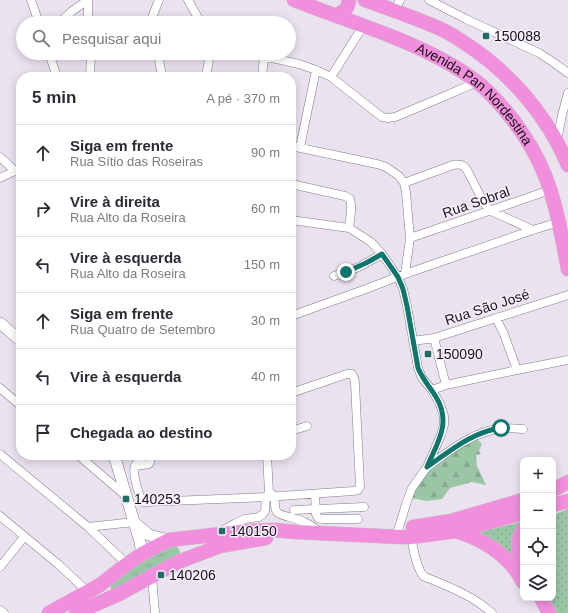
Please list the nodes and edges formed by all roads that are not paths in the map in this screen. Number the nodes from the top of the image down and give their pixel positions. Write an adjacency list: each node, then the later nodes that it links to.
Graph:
1 (31, 0): 11 (street)
2 (88, 0): 12 (street); 13 (street)
3 (159, 0): 14 (street)
4 (188, 0): 15 (street)
5 (294, 0): 10 (highway, Avenida Pan Nordestina)
6 (349, 0): 10 (highway)
7 (366, 0): 9 (highway, Avenida Pan Nordestina); 16 (highway)
8 (429, 0): 29 (street)
9 (397, 5): 33 (highway, Avenida Pan Nordestina)
10 (336, 15): 16 (highway, Avenida Pan Nordestina)
11 (37, 16)
12 (67, 16)
13 (88, 16)
14 (153, 16)
15 (197, 16)
16 (364, 26): 30 (street); 31 (highway, Avenida Pan Nordestina)
17 (51, 60): 24 (street)
18 (90, 60): 25 (street)
19 (159, 60): 26 (street)
20 (209, 60): 27 (street)
21 (264, 60): 28 (street)
22 (279, 60): 23 (street)
23 (316, 70): 30 (street); 35 (street)
24 (55, 72)
25 (90, 72)
26 (161, 72)
27 (207, 72)
28 (262, 72)
29 (568, 73)
30 (331, 77): 31 (street)
31 (476, 82): 43 (highway, Avenida Pan Nordestina)
32 (568, 93): 33 (street)
33 (557, 142): 37 (highway, Avenida Pan Nordestina)
34 (296, 147): 35 (street)
35 (300, 147): 41 (street)
36 (0, 157): 38 (street)
37 (568, 165)
38 (16, 169)
39 (16, 172): 40 (street)
40 (0, 178)
41 (404, 183): 44 (street); 49 (street)
42 (296, 185): 47 (street)
43 (550, 190): 44 (street, Rua Sobral); 46 (highway, Avenida Pan Nordestina)
44 (491, 211): 48 (street); 49 (street, Rua Sobral)
45 (296, 221): 47 (street)
46 (559, 222): 48 (street); 51 (highway, Avenida Pan Nordestina)
47 (349, 228): 50 (street)
48 (533, 230): 52 (street)
49 (410, 238): 52 (street)
50 (382, 254): 52 (street); 53 (street)
51 (568, 269)
52 (401, 275): 55 (street); 60 (street)
53 (334, 276)
54 (568, 295): 56 (street, Rua São José)
55 (296, 314)
56 (496, 318): 59 (street, Rua São José); 62 (street)
57 (0, 323): 58 (main road)
58 (16, 337)
59 (434, 338): 60 (street, Rua São José); 63 (street)
60 (413, 342): 65 (street)
61 (568, 360): 62 (street)
62 (517, 370): 63 (street)
63 (446, 385): 65 (street)
64 (0, 388): 67 (street)
65 (432, 390): 78 (street)
66 (296, 391): 81 (street)
67 (16, 402)
68 (307, 426): 69 (street)
69 (296, 429)
70 (523, 429): 78 (street)
71 (0, 454): 94 (street)
72 (84, 460): 82 (street)
73 (116, 460): 82 (main road)
74 (139, 460): 77 (street)
75 (150, 460): 77 (street)
76 (267, 460): 83 (street)
77 (135, 466): 83 (street)
78 (427, 467): 101 (street)
79 (568, 482): 80 (highway)
80 (556, 488)
81 (315, 494): 83 (street); 89 (street)
82 (127, 496): 93 (main road)
83 (270, 496): 97 (street); 98 (street)
84 (520, 501): 101 (highway)
85 (568, 501): 86 (highway)
86 (556, 504)
87 (364, 507): 89 (street)
88 (294, 510): 89 (street)
89 (316, 510): 92 (street)
90 (520, 514): 95 (highway)
91 (0, 516): 100 (street)
92 (358, 519)
93 (134, 522): 94 (street); 102 (main road); 103 (main road)
94 (88, 527): 106 (street)
95 (456, 531): 101 (highway); 110 (highway)
96 (296, 532): 97 (highway); 98 (highway); 105 (highway)
97 (216, 534): 102 (highway)
98 (322, 534): 101 (highway)
99 (520, 536): 104 (highway)
100 (24, 537): 107 (street); 111 (street)
101 (403, 537): 120 (street)
102 (169, 540): 103 (highway); 105 (highway)
103 (142, 554): 106 (highway)
104 (520, 554)
105 (178, 562): 108 (highway)
106 (126, 564): 109 (highway)
107 (0, 567)
108 (152, 577): 112 (highway); 119 (street)
109 (110, 578): 111 (highway); 112 (highway)
110 (520, 578)
111 (88, 592): 117 (highway)
112 (118, 594): 118 (highway)
113 (533, 601): 121 (highway)
114 (543, 601): 122 (highway)
115 (0, 610): 116 (street)
116 (4, 613)
117 (49, 613)
118 (76, 613)
119 (154, 613)
120 (492, 613)
121 (539, 613)
122 (549, 613)

